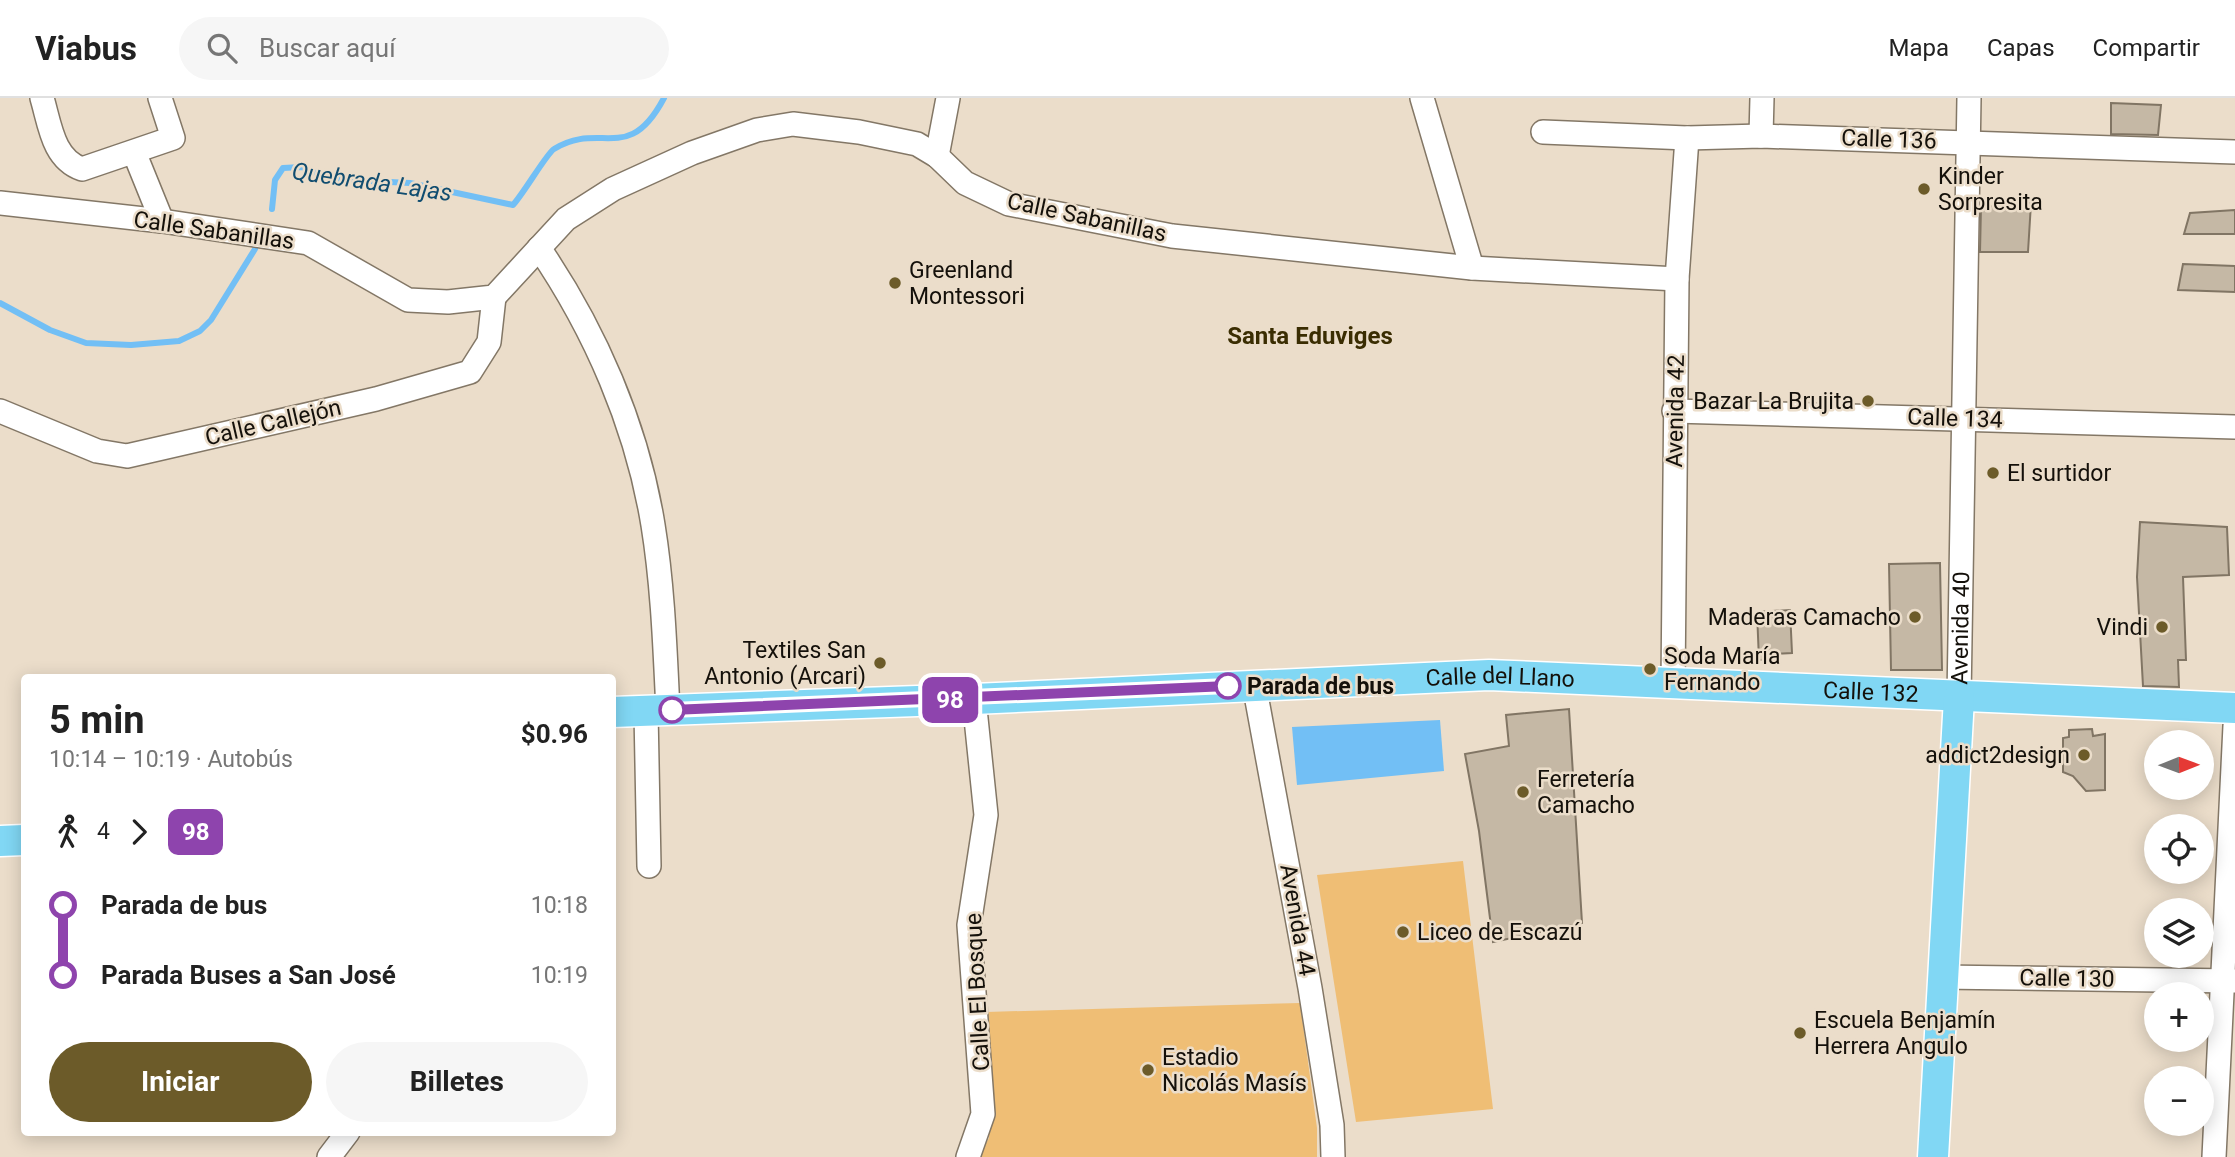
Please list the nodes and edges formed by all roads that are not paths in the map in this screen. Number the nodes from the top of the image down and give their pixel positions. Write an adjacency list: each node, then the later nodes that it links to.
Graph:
1 (42, 98): 11 (street)
2 (160, 98): 11 (street)
3 (948, 98): 13 (street)
4 (1422, 98): 17 (street)
5 (1762, 98): 8 (street)
6 (1969, 98): 10 (street, Avenida 40)
7 (1544, 132): 9 (street, Calle 136)
8 (1761, 136): 9 (street, Calle 136); 10 (street, Calle 136)
9 (1687, 138): 18 (street, Avenida 42)
10 (1967, 142): 12 (street, Calle 136); 22 (street, Avenida 40)
11 (134, 152): 15 (street)
12 (2235, 152)
13 (937, 156): 16 (street, Calle Sabanillas); 17 (street, Calle Sabanillas)
14 (0, 203): 15 (street, Calle Sabanillas)
15 (162, 221): 19 (street, Calle Sabanillas)
16 (539, 248): 19 (street, Calle Sabanillas); 29 (street)
17 (1472, 268): 18 (street, Calle Sabanillas)
18 (1677, 279): 21 (street, Avenida 42)
19 (494, 297): 20 (street, Calle Callejón)
20 (0, 411)
21 (1674, 411): 22 (street, Calle 134); 25 (street, Avenida 42)
22 (1965, 418): 23 (street, Calle 134); 26 (street, Avenida 40)
23 (2235, 427)
24 (1254, 684): 25 (main road, Calle del Llano); 27 (main road, Calle del Llano); 40 (street, Avenida 44)
25 (1673, 684): 26 (main road, Calle 132)
26 (1959, 698): 28 (main road, Calle 132); 35 (main road, Avenida 40)
27 (974, 699): 29 (main road, Calle del Llano); 39 (street, Calle El Bosque)
28 (2235, 708)
29 (657, 711): 30 (main road, Calle del Llano); 34 (street)
30 (616, 712)
31 (2235, 726): 36 (street)
32 (21, 840): 33 (main road)
33 (0, 841)
34 (649, 866)
35 (1940, 977): 36 (street, Calle 130); 41 (main road, Avenida 40)
36 (2228, 980): 42 (street)
37 (345, 1136): 38 (street)
38 (329, 1157)
39 (968, 1157)
40 (1333, 1157)
41 (1933, 1157)
42 (2214, 1157)

